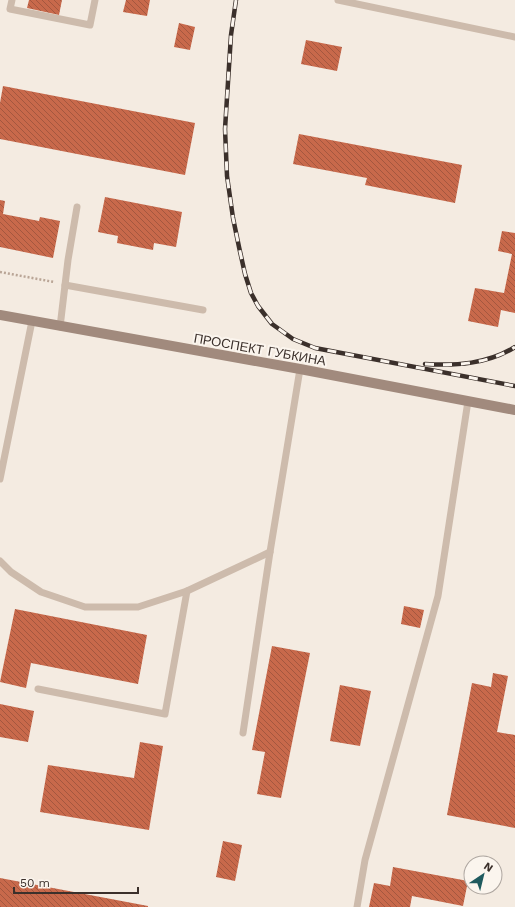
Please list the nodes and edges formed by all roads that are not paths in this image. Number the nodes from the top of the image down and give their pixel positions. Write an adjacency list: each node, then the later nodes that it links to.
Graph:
1 (12, 0): 2 (lane)
2 (95, 0)
3 (338, 0): 4 (lane)
4 (515, 37)
5 (77, 207): 6 (lane)
6 (65, 285): 7 (lane); 10 (lane)
7 (203, 310)
8 (0, 315): 9 (main road, ПРОСПЕКТ ГУБКИНА)
9 (32, 322): 10 (main road, ПРОСПЕКТ ГУБКИНА); 14 (lane)
10 (60, 327): 11 (main road, ПРОСПЕКТ ГУБКИНА)
11 (300, 369): 12 (main road, ПРОСПЕКТ ГУБКИНА); 15 (lane)
12 (468, 401): 13 (main road, ПРОСПЕКТ ГУБКИНА); 20 (lane)
13 (515, 410)
14 (0, 479)
15 (270, 552): 17 (lane); 19 (lane)
16 (0, 561): 17 (lane)
17 (187, 592): 18 (lane)
18 (38, 689)
19 (243, 733)
20 (357, 907)

